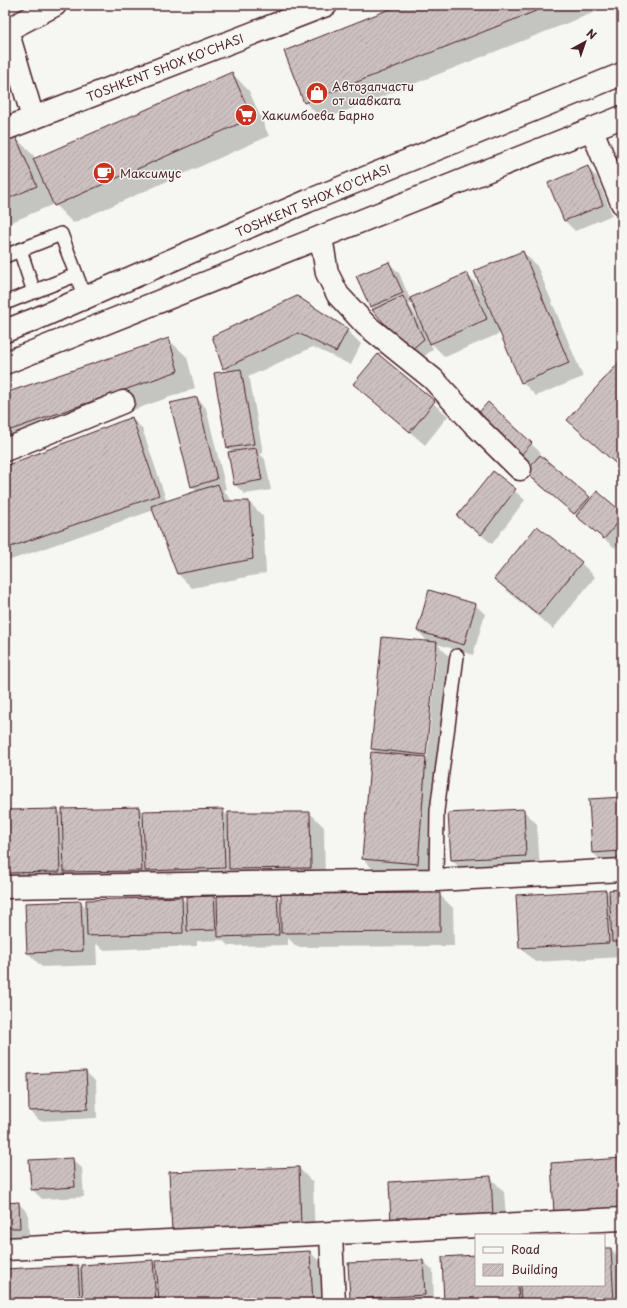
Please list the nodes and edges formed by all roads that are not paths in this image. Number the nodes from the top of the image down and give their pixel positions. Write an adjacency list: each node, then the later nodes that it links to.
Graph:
1 (55, 5): 3 (street)
2 (326, 5): 6 (street, TOSHKENT SHOX KO'CHASI)
3 (6, 28): 6 (street)
4 (622, 74): 15 (street, TOSHKENT SHOX KO'CHASI)
5 (622, 117): 8 (street)
6 (33, 118): 7 (street, TOSHKENT SHOX KO'CHASI)
7 (5, 129)
8 (592, 130): 9 (street); 10 (street)
9 (622, 203)
10 (321, 237): 18 (street); 21 (street)
11 (20, 250): 12 (lane); 13 (lane); 14 (lane)
12 (5, 256)
13 (76, 275): 14 (lane); 15 (lane)
14 (34, 292): 16 (lane)
15 (85, 298): 17 (street, TOSHKENT SHOX KO'CHASI)
16 (5, 303)
17 (5, 331)
18 (5, 363)
19 (123, 402): 20 (street)
20 (5, 450)
21 (520, 469)
22 (457, 656): 24 (lane)
23 (622, 870): 24 (street)
24 (436, 880): 25 (street)
25 (5, 887)
26 (622, 1219): 27 (street)
27 (331, 1234): 28 (street); 29 (street)
28 (5, 1249)
29 (334, 1303)

